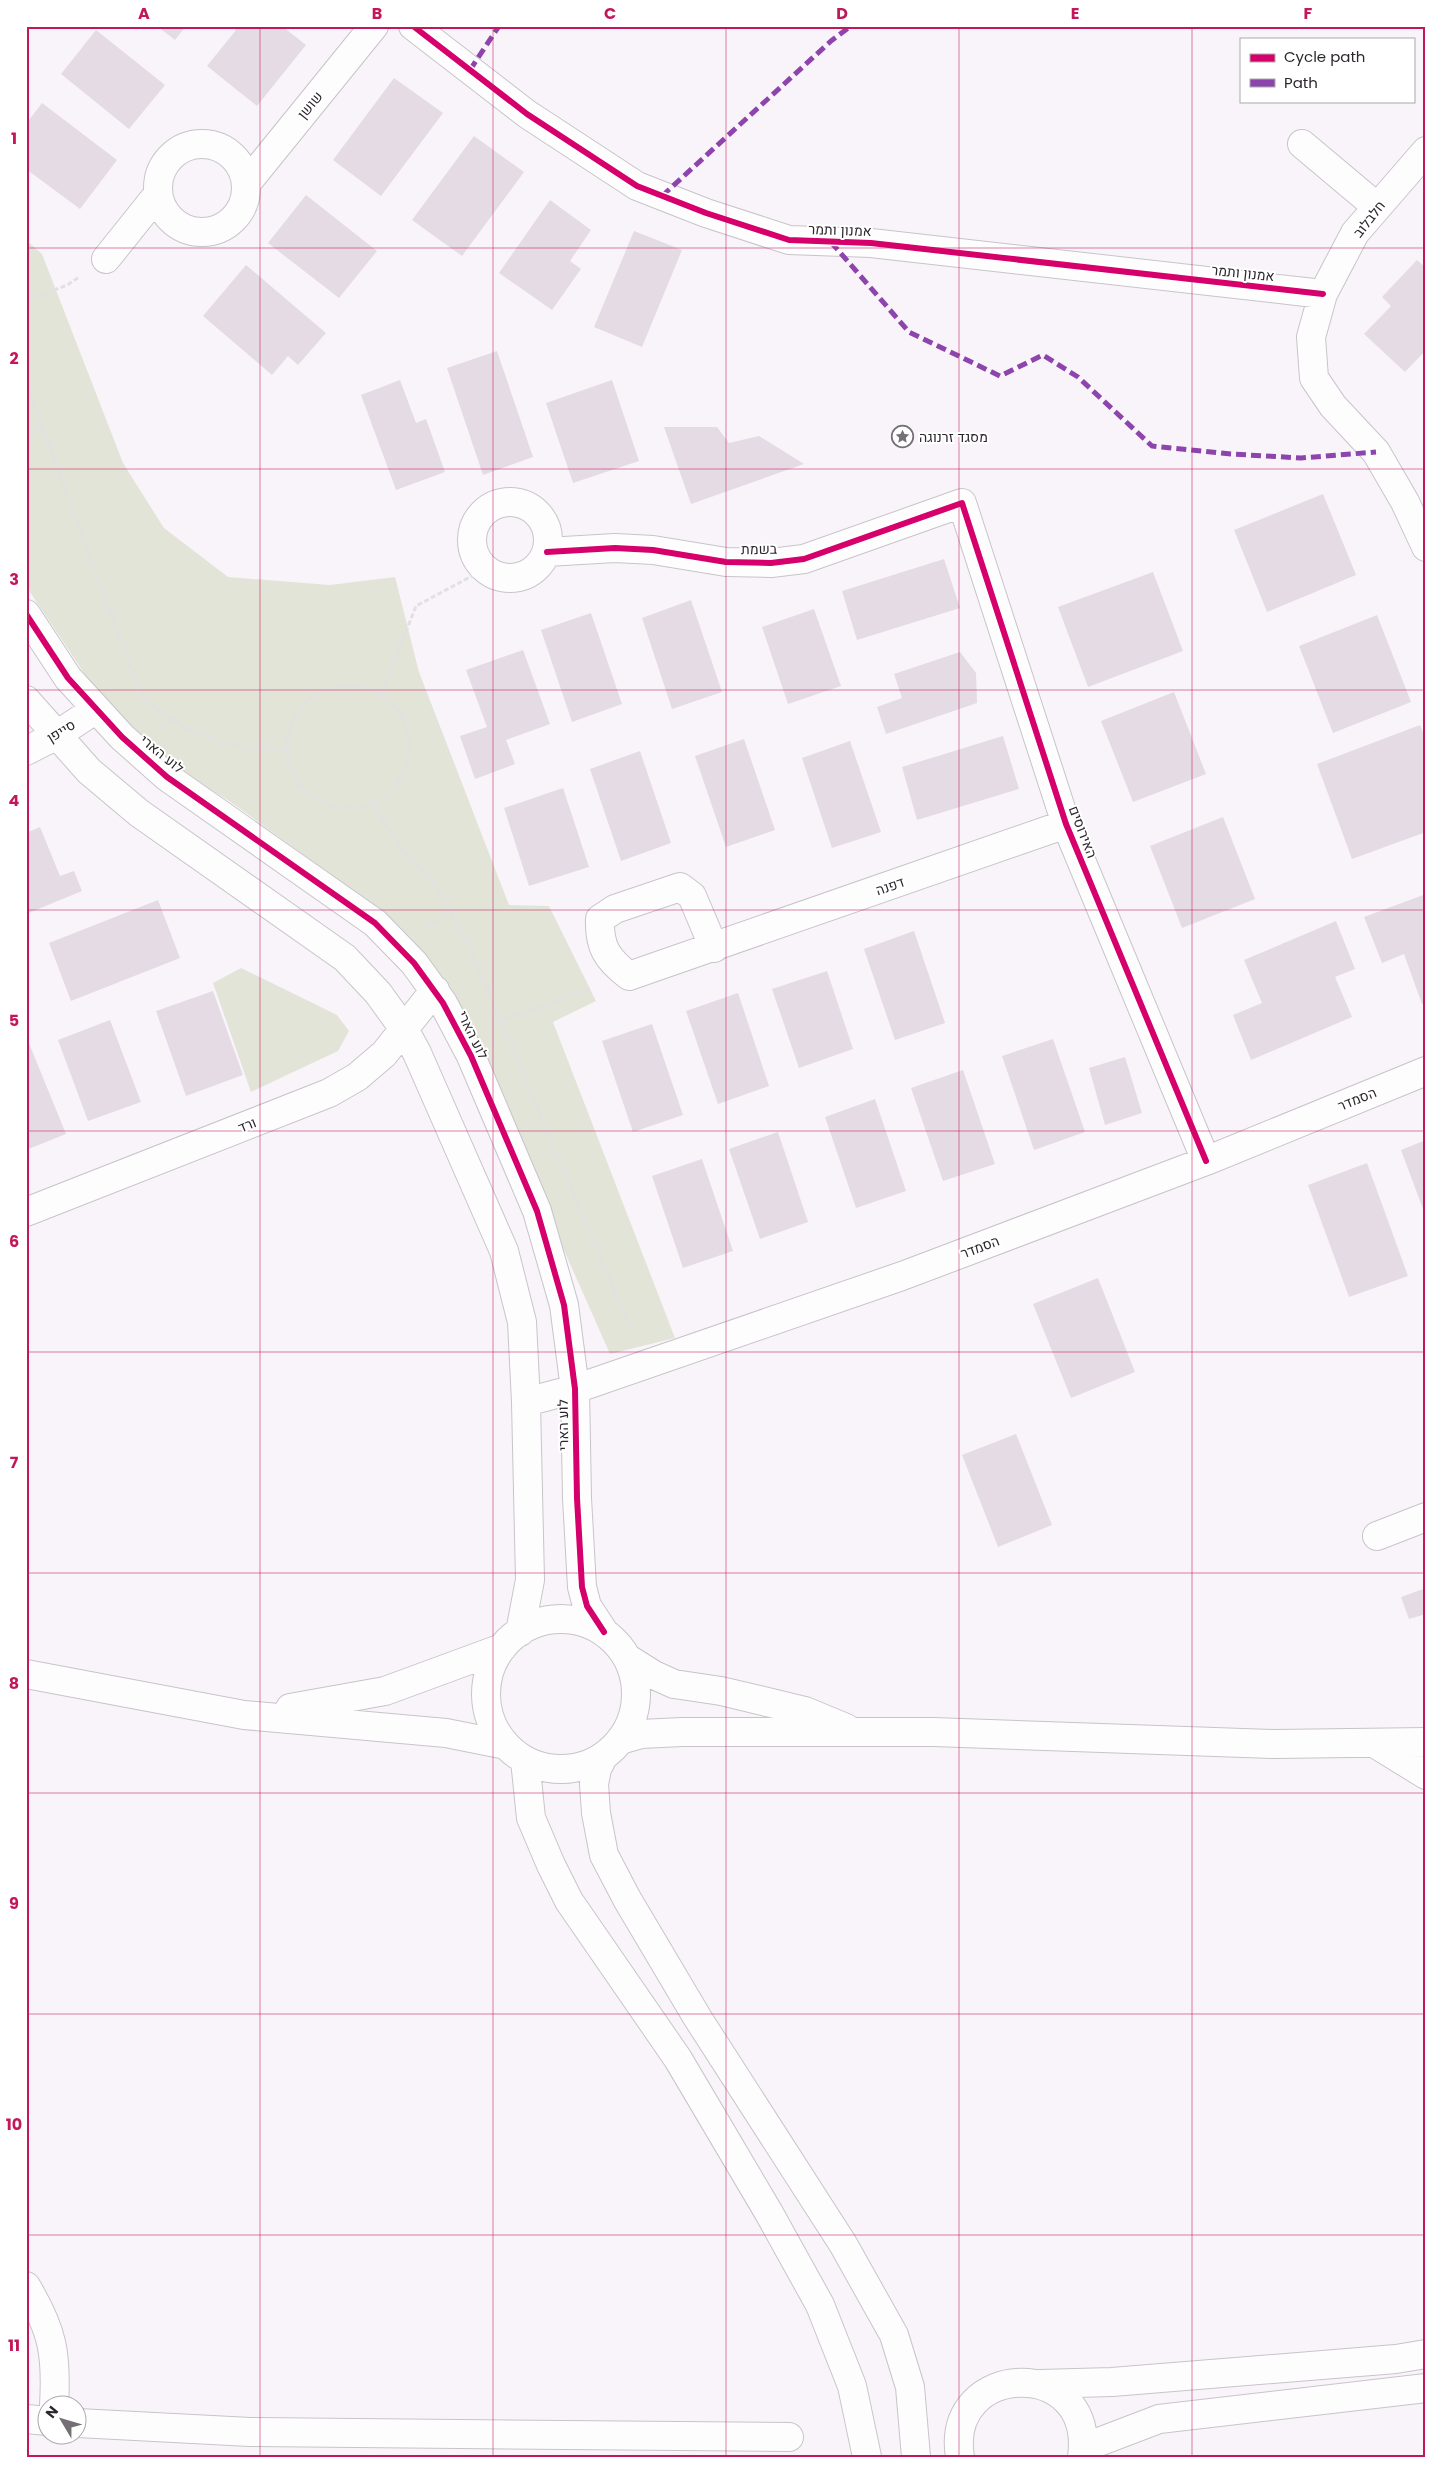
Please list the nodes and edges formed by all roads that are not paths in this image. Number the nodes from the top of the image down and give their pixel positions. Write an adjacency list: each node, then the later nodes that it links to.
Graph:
1 (374, 26): 5 (street, שושן)
2 (413, 26): 9 (street, אמנון ותמר)
3 (1302, 144): 7 (street)
4 (1426, 151): 7 (street, חלבלוב)
5 (246, 184): 6 (street); 6 (street)
6 (158, 194): 8 (street)
7 (1377, 207): 9 (street, חלבלוב)
8 (106, 259)
9 (1323, 294): 11 (street)
10 (962, 503): 12 (street, בשמת); 18 (street, האירוסים)
11 (1426, 547)
12 (547, 552): 12 (street)
13 (26, 614): 15 (street, לוע הארי)
14 (26, 700): 16 (street)
15 (96, 709): 16 (street, סייפן); 20 (street, לוע הארי)
16 (57, 735): 17 (street, סייפן); 21 (street)
17 (26, 751)
18 (1066, 824): 19 (street, דפנה); 23 (street, האירוסים)
19 (714, 948): 19 (street, דפנה)
20 (435, 990): 21 (street, ורד); 25 (street, לוע הארי)
21 (404, 1029): 24 (street, ורד); 26 (street)
22 (1426, 1071): 23 (street, הסמדר)
23 (1206, 1161): 25 (street, הסמדר)
24 (26, 1212)
25 (575, 1390): 26 (street, הסמדר); 29 (street, לוע הארי)
26 (526, 1402): 30 (street)
27 (1426, 1517): 28 (street)
28 (1377, 1536)
29 (604, 1632): 30 (street); 31 (street)
30 (511, 1640): 33 (street); 38 (street)
31 (627, 1658): 34 (street); 37 (street)
32 (26, 1674): 33 (street)
33 (244, 1715): 38 (street)
34 (859, 1733): 36 (street); 37 (street)
35 (1426, 1742): 36 (street)
36 (1374, 1743): 39 (street)
37 (612, 1748): 38 (street); 50 (street)
38 (516, 1753): 49 (street)
39 (1426, 1775)
40 (26, 2286): 44 (street)
41 (1426, 2354): 42 (street)
42 (1040, 2384): 48 (street); 51 (street)
43 (1426, 2388): 48 (street)
44 (54, 2396)
45 (88, 2424): 47 (street)
46 (789, 2437): 47 (street)
47 (721, 2446)
48 (1083, 2452)
49 (867, 2457)
50 (916, 2457)
51 (960, 2457)

